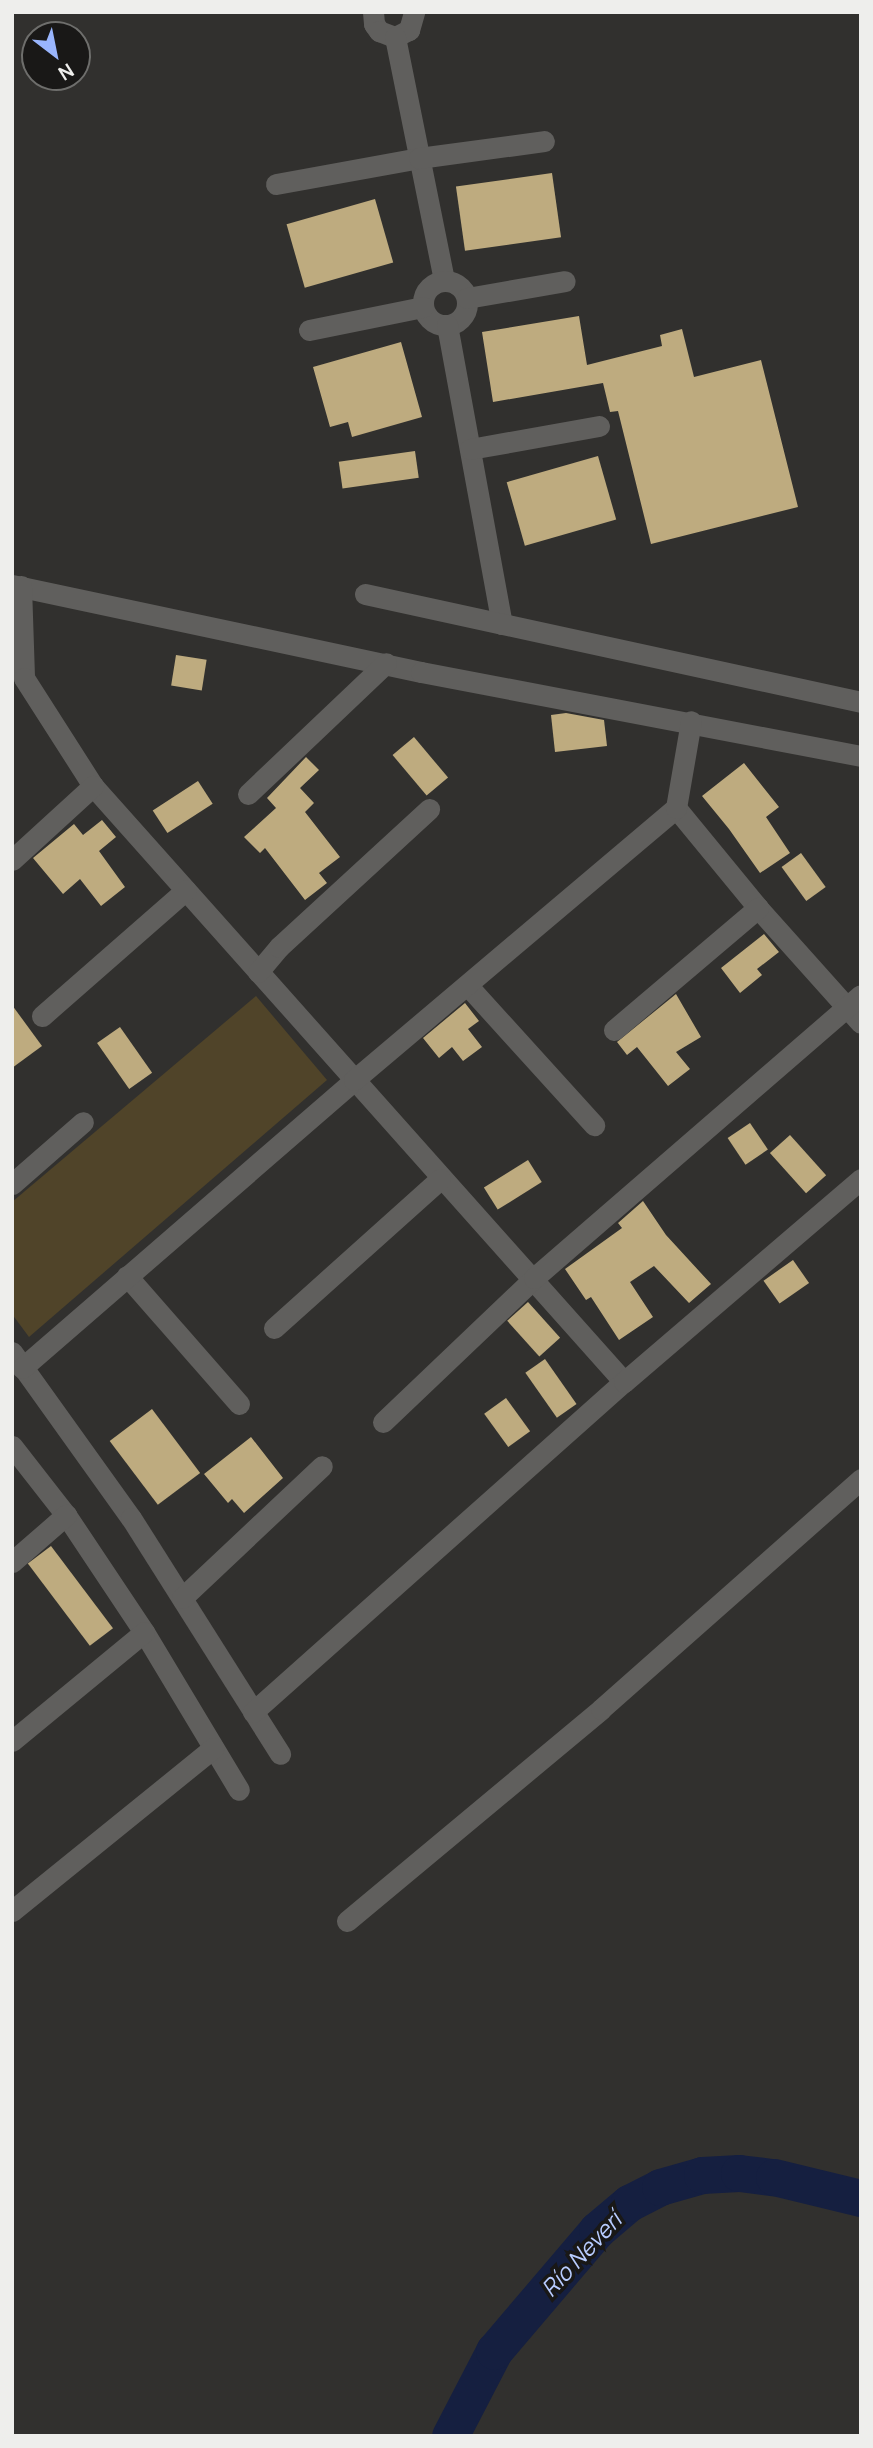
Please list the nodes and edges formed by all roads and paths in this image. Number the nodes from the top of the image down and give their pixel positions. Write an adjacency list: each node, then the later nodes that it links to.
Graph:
1 (373, 12): 3 (street)
2 (414, 12): 3 (street)
3 (395, 37): 5 (street)
4 (544, 141): 5 (street)
5 (419, 158): 6 (street); 7 (street)
6 (276, 184)
7 (444, 280): 9 (street); 10 (street)
8 (565, 281): 9 (street)
9 (467, 298): 11 (street)
10 (423, 307): 11 (street); 12 (street)
11 (447, 325): 14 (street)
12 (309, 330)
13 (598, 426): 14 (street)
14 (470, 449): 17 (street)
15 (17, 586): 18 (street); 19 (street)
16 (365, 594): 17 (street)
17 (502, 624): 20 (street)
18 (386, 663): 21 (street); 24 (street)
19 (18, 682): 23 (street)
20 (861, 702)
21 (691, 722): 22 (street); 25 (street)
22 (861, 755)
23 (93, 786): 27 (street); 28 (street)
24 (248, 794)
25 (676, 808): 29 (street); 31 (street)
26 (429, 809): 30 (street)
27 (12, 860)
28 (186, 890): 30 (street); 33 (street)
29 (758, 908): 32 (street); 35 (street)
30 (258, 972): 36 (street)
31 (468, 986): 36 (street); 38 (street)
32 (853, 1001): 34 (street); 43 (street)
33 (41, 1016)
34 (861, 1023)
35 (614, 1030)
36 (354, 1080): 39 (street); 42 (street)
37 (83, 1122): 41 (street)
38 (594, 1125)
39 (440, 1179): 43 (street); 44 (street)
40 (861, 1179): 46 (street)
41 (12, 1184)
42 (127, 1276): 45 (street); 47 (street)
43 (534, 1278): 46 (street); 48 (street)
44 (274, 1328)
45 (17, 1360): 54 (street)
46 (624, 1382): 56 (street)
47 (239, 1404)
48 (383, 1422)
49 (12, 1446): 52 (street)
50 (322, 1466): 54 (street)
51 (861, 1479): 62 (street)
52 (66, 1515): 53 (street); 55 (street)
53 (12, 1562)
54 (182, 1598): 56 (street)
55 (144, 1632): 57 (street); 58 (street)
56 (253, 1712): 59 (street)
57 (12, 1741)
58 (213, 1748): 60 (street); 61 (street)
59 (280, 1754)
60 (239, 1790)
61 (12, 1911)
62 (347, 1922)

